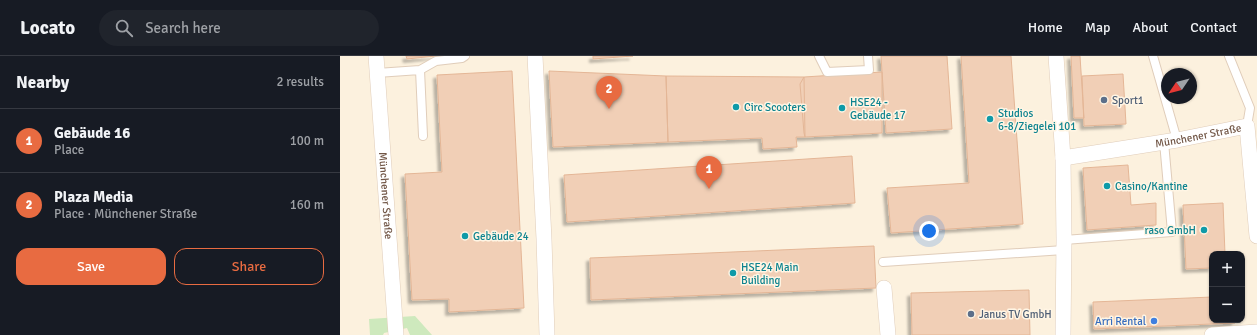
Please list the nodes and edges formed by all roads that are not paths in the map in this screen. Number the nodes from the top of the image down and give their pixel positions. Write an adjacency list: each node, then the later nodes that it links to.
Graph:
1 (376, 56): 10 (street, Münchener Straße)
2 (465, 56): 9 (lane)
3 (535, 56): 22 (street)
4 (820, 56): 5 (lane)
5 (868, 56)
6 (1056, 56): 14 (street)
7 (1153, 56): 13 (lane)
8 (1229, 56): 11 (lane)
9 (420, 70): 10 (lane); 12 (lane)
10 (377, 73): 21 (street, Münchener Straße)
11 (1247, 126): 13 (street, Münchener Straße); 15 (street, Münchener Straße)
12 (423, 136)
13 (1170, 141): 14 (street, Münchener Straße); 17 (lane)
14 (1063, 158): 17 (street)
15 (1257, 219): 16 (street, Münchener Straße)
16 (1257, 236)
17 (1064, 245): 18 (lane); 24 (street)
18 (883, 262)
19 (884, 288): 23 (street)
20 (1257, 332): 25 (street)
21 (396, 335)
22 (547, 335)
23 (888, 335)
24 (1063, 335)
25 (1212, 335)

